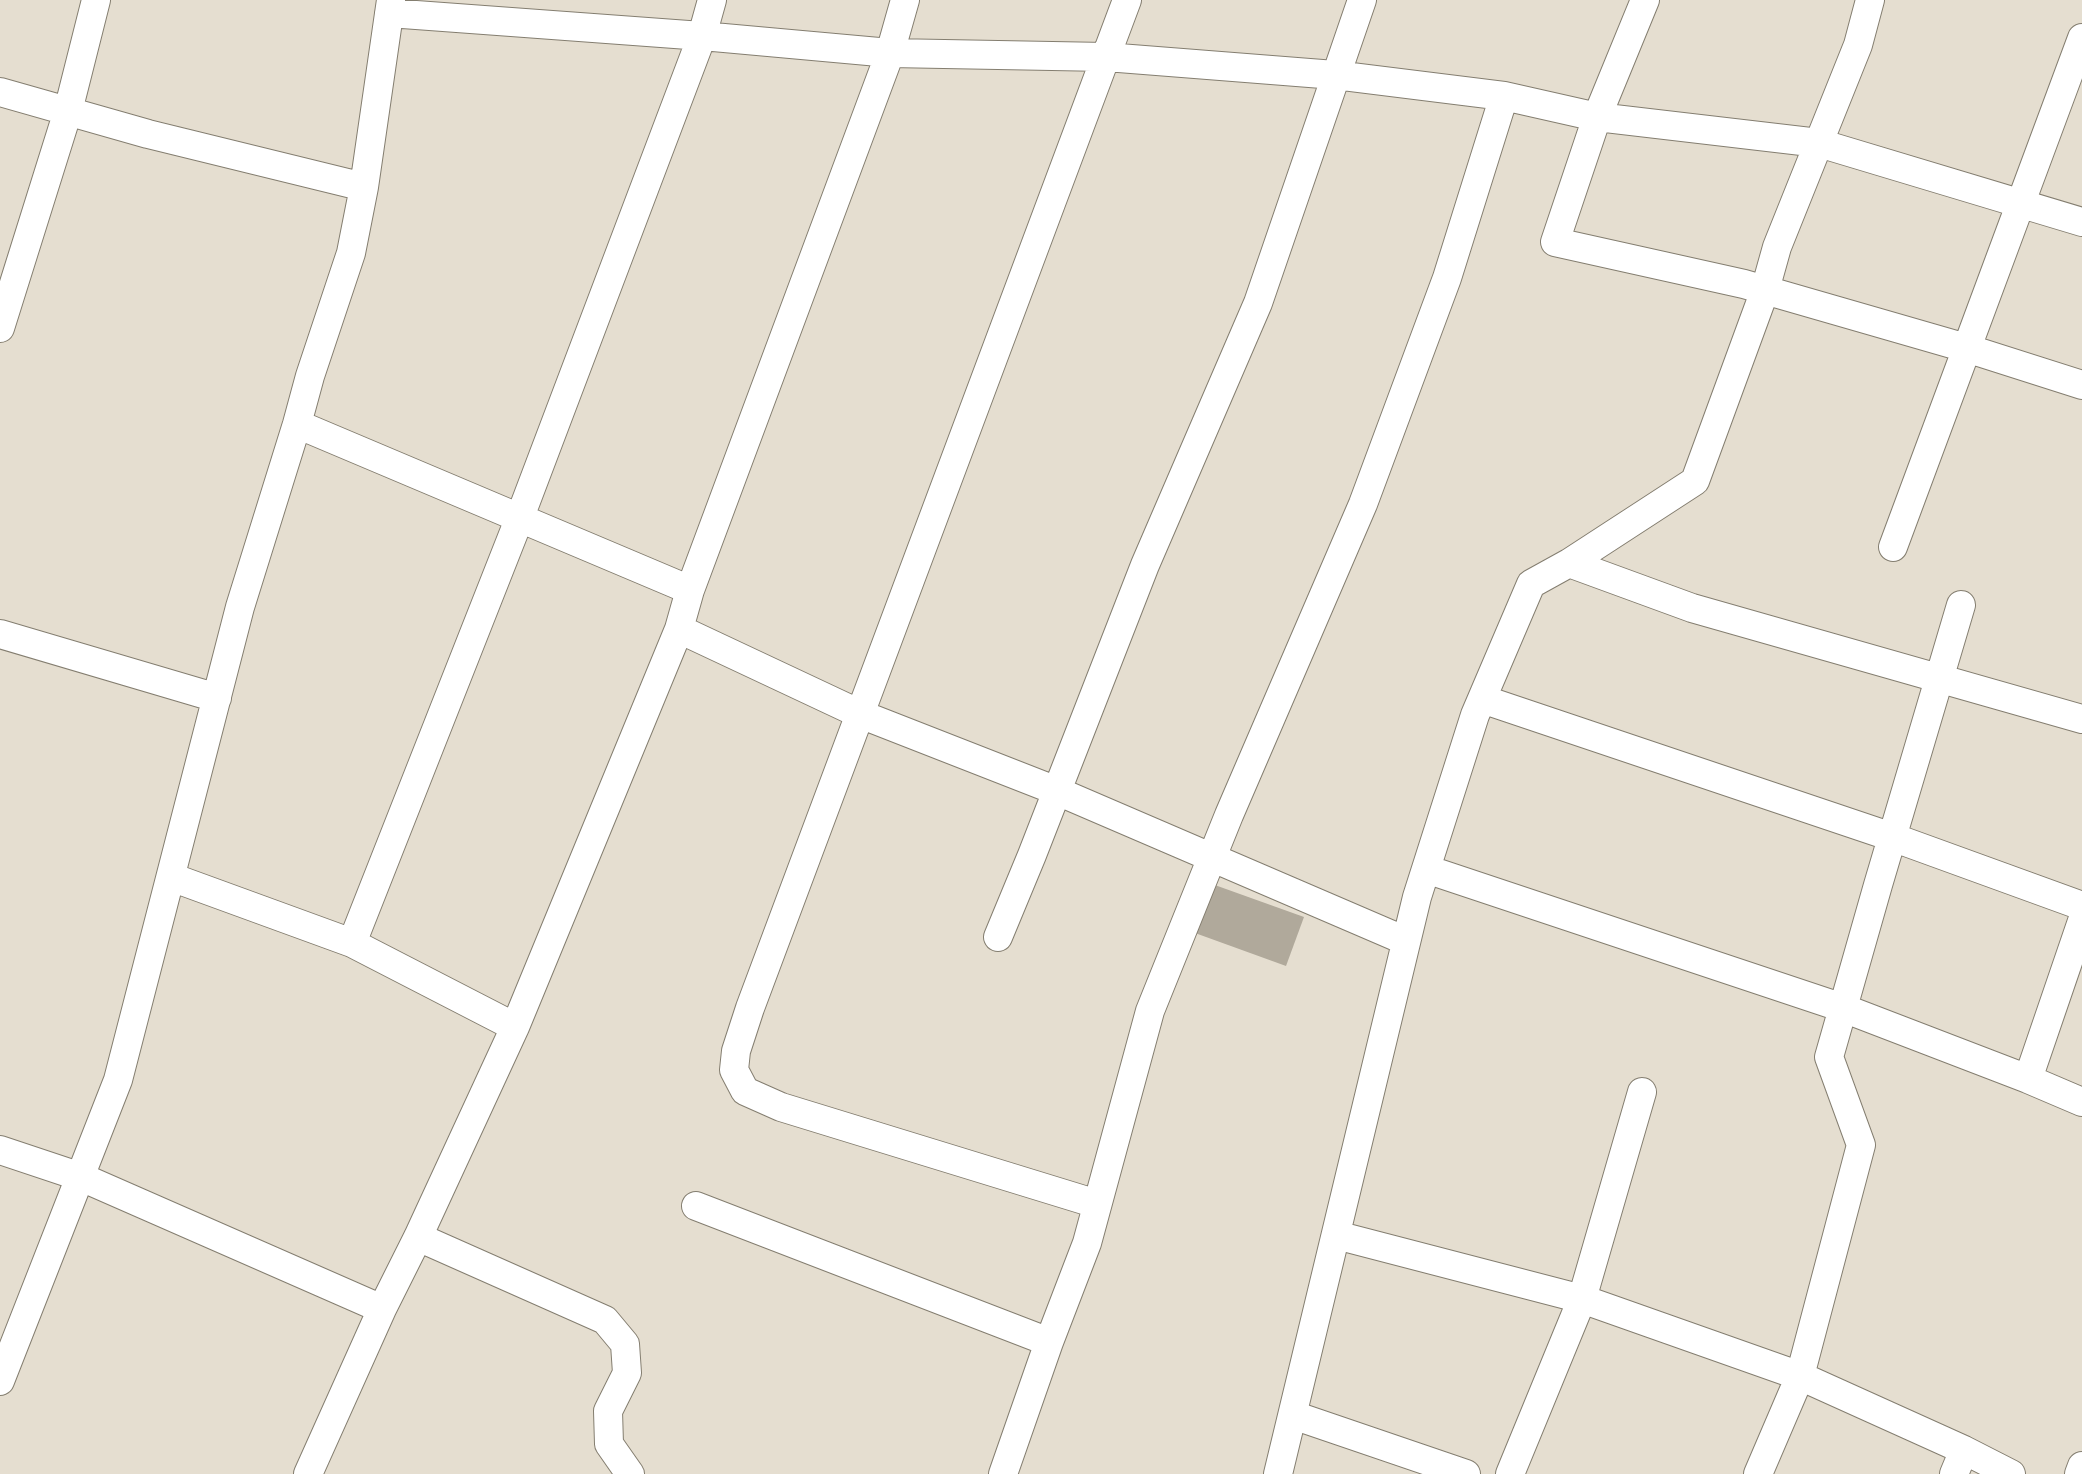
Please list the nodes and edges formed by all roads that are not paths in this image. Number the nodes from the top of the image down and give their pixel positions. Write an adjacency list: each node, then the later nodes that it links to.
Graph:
1 (96, 0): 16 (street)
2 (712, 0): 9 (street)
3 (904, 0): 11 (street)
4 (1127, 0): 12 (street)
5 (1362, 0): 13 (street)
6 (1645, 0): 17 (street)
7 (1870, 0): 18 (street)
8 (390, 7): 9 (street); 19 (street)
9 (702, 36): 11 (street); 27 (street)
10 (2082, 38): 20 (street)
11 (890, 53): 12 (street); 30 (street)
12 (1106, 57): 13 (street); 37 (street)
13 (1335, 75): 15 (street); 39 (street)
14 (0, 92): 16 (street)
15 (1504, 96): 17 (street); 41 (street)
16 (68, 111): 19 (street); 23 (street)
17 (1597, 117): 18 (street); 22 (street)
18 (1819, 143): 20 (street); 22 (street)
19 (364, 187): 26 (street)
20 (2020, 202): 21 (street); 24 (street)
21 (2082, 222)
22 (1765, 290): 24 (street); 29 (street)
23 (0, 328)
24 (1966, 348): 25 (street); 28 (street)
25 (2082, 385)
26 (297, 424): 27 (street); 35 (street)
27 (520, 518): 30 (street); 48 (street)
28 (1893, 547)
29 (1569, 563): 34 (street); 36 (street)
30 (690, 590): 32 (street)
31 (1961, 605): 34 (street)
32 (679, 630): 37 (street); 50 (street)
33 (0, 634): 35 (street)
34 (1939, 679): 38 (street); 40 (street)
35 (217, 698): 43 (street)
36 (1482, 699): 40 (street); 42 (street)
37 (860, 714): 39 (street); 56 (street)
38 (2082, 719)
39 (1057, 791): 41 (street); 46 (street)
40 (1892, 837): 44 (street); 49 (street)
41 (1212, 857): 47 (street); 56 (street)
42 (1426, 869): 47 (street); 49 (street)
43 (171, 877): 48 (street); 55 (street)
44 (2082, 906)
45 (2082, 921): 51 (street)
46 (998, 937)
47 (1406, 941): 58 (street)
48 (352, 943): 50 (street)
49 (1843, 1008): 51 (street); 63 (street)
50 (515, 1027): 59 (street)
51 (2028, 1079): 53 (street)
52 (1642, 1092): 60 (street)
53 (2082, 1102)
54 (0, 1150): 55 (street)
55 (81, 1177): 61 (street); 64 (street)
56 (1097, 1204): 62 (street)
57 (696, 1206): 62 (street)
58 (1336, 1235): 60 (street); 65 (street)
59 (418, 1237): 61 (street); 69 (street)
60 (1582, 1299): 63 (street); 73 (street)
61 (382, 1309): 68 (street)
62 (1049, 1342): 70 (street)
63 (1800, 1376): 66 (street); 74 (street)
64 (0, 1381)
65 (1292, 1415): 71 (street); 72 (street)
66 (1959, 1462): 75 (street)
67 (2082, 1466): 76 (street)
68 (308, 1474)
69 (630, 1474)
70 (1003, 1474)
71 (1278, 1474)
72 (1466, 1474)
73 (1510, 1474)
74 (1758, 1474)
75 (2011, 1474)
76 (2079, 1474)

